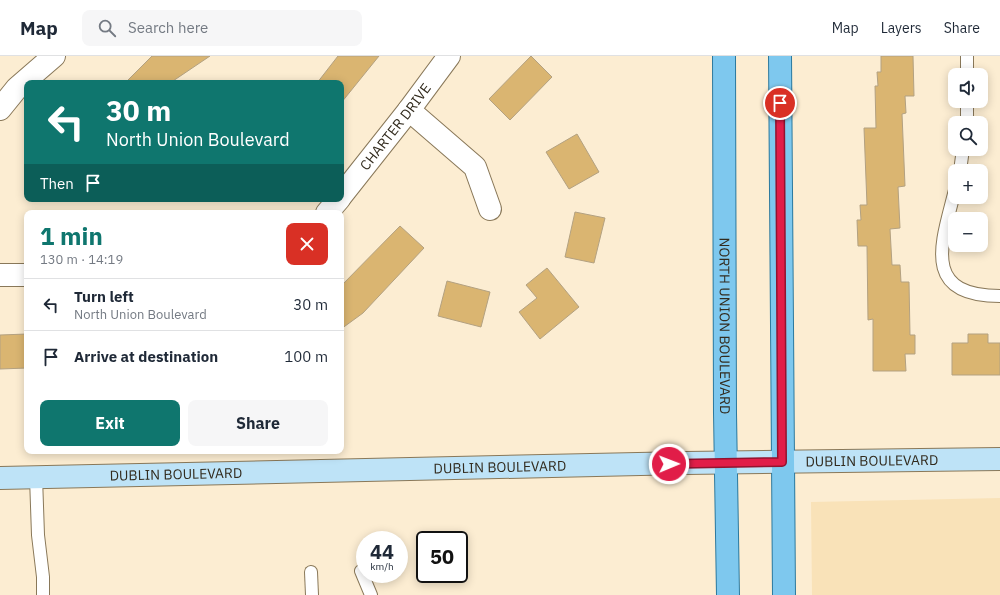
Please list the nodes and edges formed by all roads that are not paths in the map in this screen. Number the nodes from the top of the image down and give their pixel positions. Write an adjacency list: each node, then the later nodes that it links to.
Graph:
1 (54, 56): 7 (street)
2 (449, 56): 10 (street, CHARTER DRIVE)
3 (724, 56): 21 (main road, NORTH UNION BOULEVARD)
4 (780, 56): 20 (main road)
5 (967, 56): 6 (lane)
6 (967, 68)
7 (26, 80)
8 (24, 82): 9 (street)
9 (0, 109)
10 (409, 110): 11 (street, CHARTER DRIVE); 14 (street)
11 (344, 192)
12 (336, 202): 15 (street)
13 (952, 204): 18 (lane)
14 (490, 209)
15 (329, 210)
16 (24, 275): 17 (street)
17 (0, 276)
18 (1000, 296)
19 (1000, 459): 20 (main road, DUBLIN BOULEVARD)
20 (782, 462): 21 (main road, DUBLIN BOULEVARD); 30 (main road)
21 (726, 463): 22 (main road, DUBLIN BOULEVARD); 29 (main road, NORTH UNION BOULEVARD)
22 (36, 477): 23 (main road, DUBLIN BOULEVARD); 26 (lane)
23 (0, 478)
24 (311, 572): 27 (lane)
25 (366, 583): 28 (lane)
26 (43, 595)
27 (312, 595)
28 (371, 595)
29 (728, 595)
30 (784, 595)

